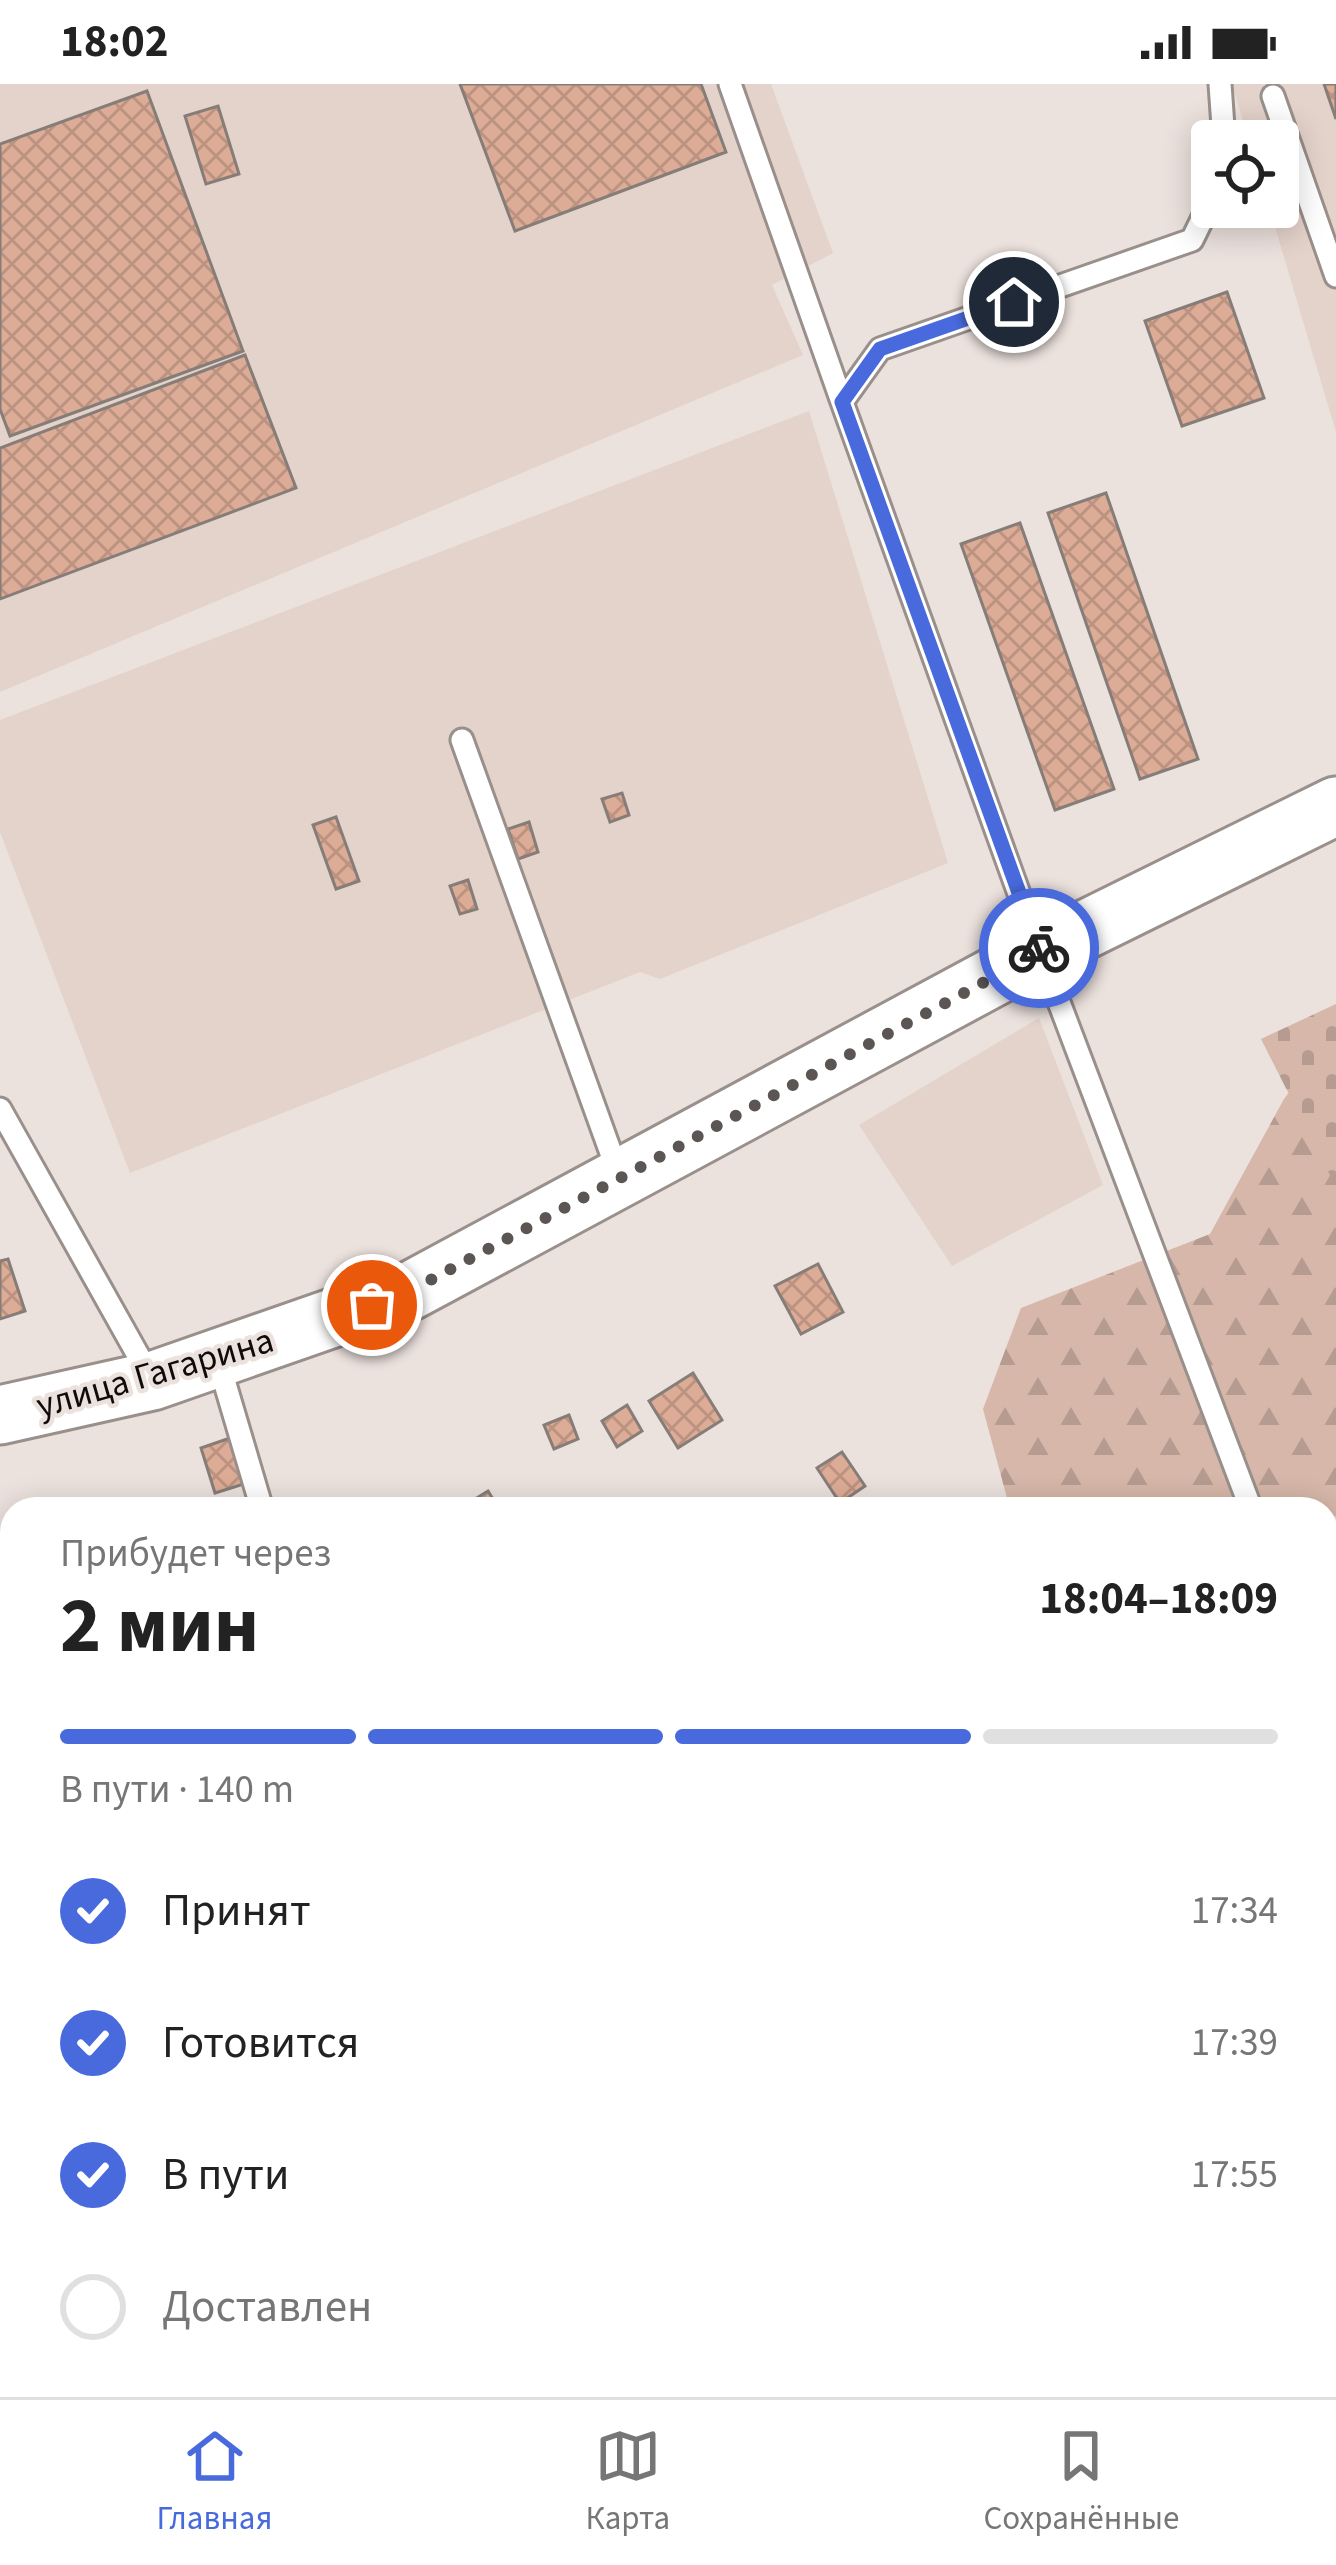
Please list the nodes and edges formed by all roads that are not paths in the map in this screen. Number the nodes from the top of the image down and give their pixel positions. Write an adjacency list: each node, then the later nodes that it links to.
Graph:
1 (730, 84): 7 (lane)
2 (1220, 84): 4 (lane)
3 (1273, 96): 6 (lane)
4 (1223, 120)
5 (1198, 228): 7 (lane)
6 (1336, 276)
7 (842, 402): 10 (lane)
8 (461, 740): 12 (lane)
9 (1336, 806): 10 (street, улица Гагарина)
10 (1040, 952): 12 (street, улица Гагарина); 17 (lane)
11 (0, 1108): 14 (lane)
12 (620, 1178): 13 (street, улица Гагарина)
13 (218, 1359): 14 (street, улица Гагарина); 16 (lane)
14 (152, 1381): 15 (street, улица Гагарина)
15 (0, 1415)
16 (258, 1497)
17 (1246, 1497)

